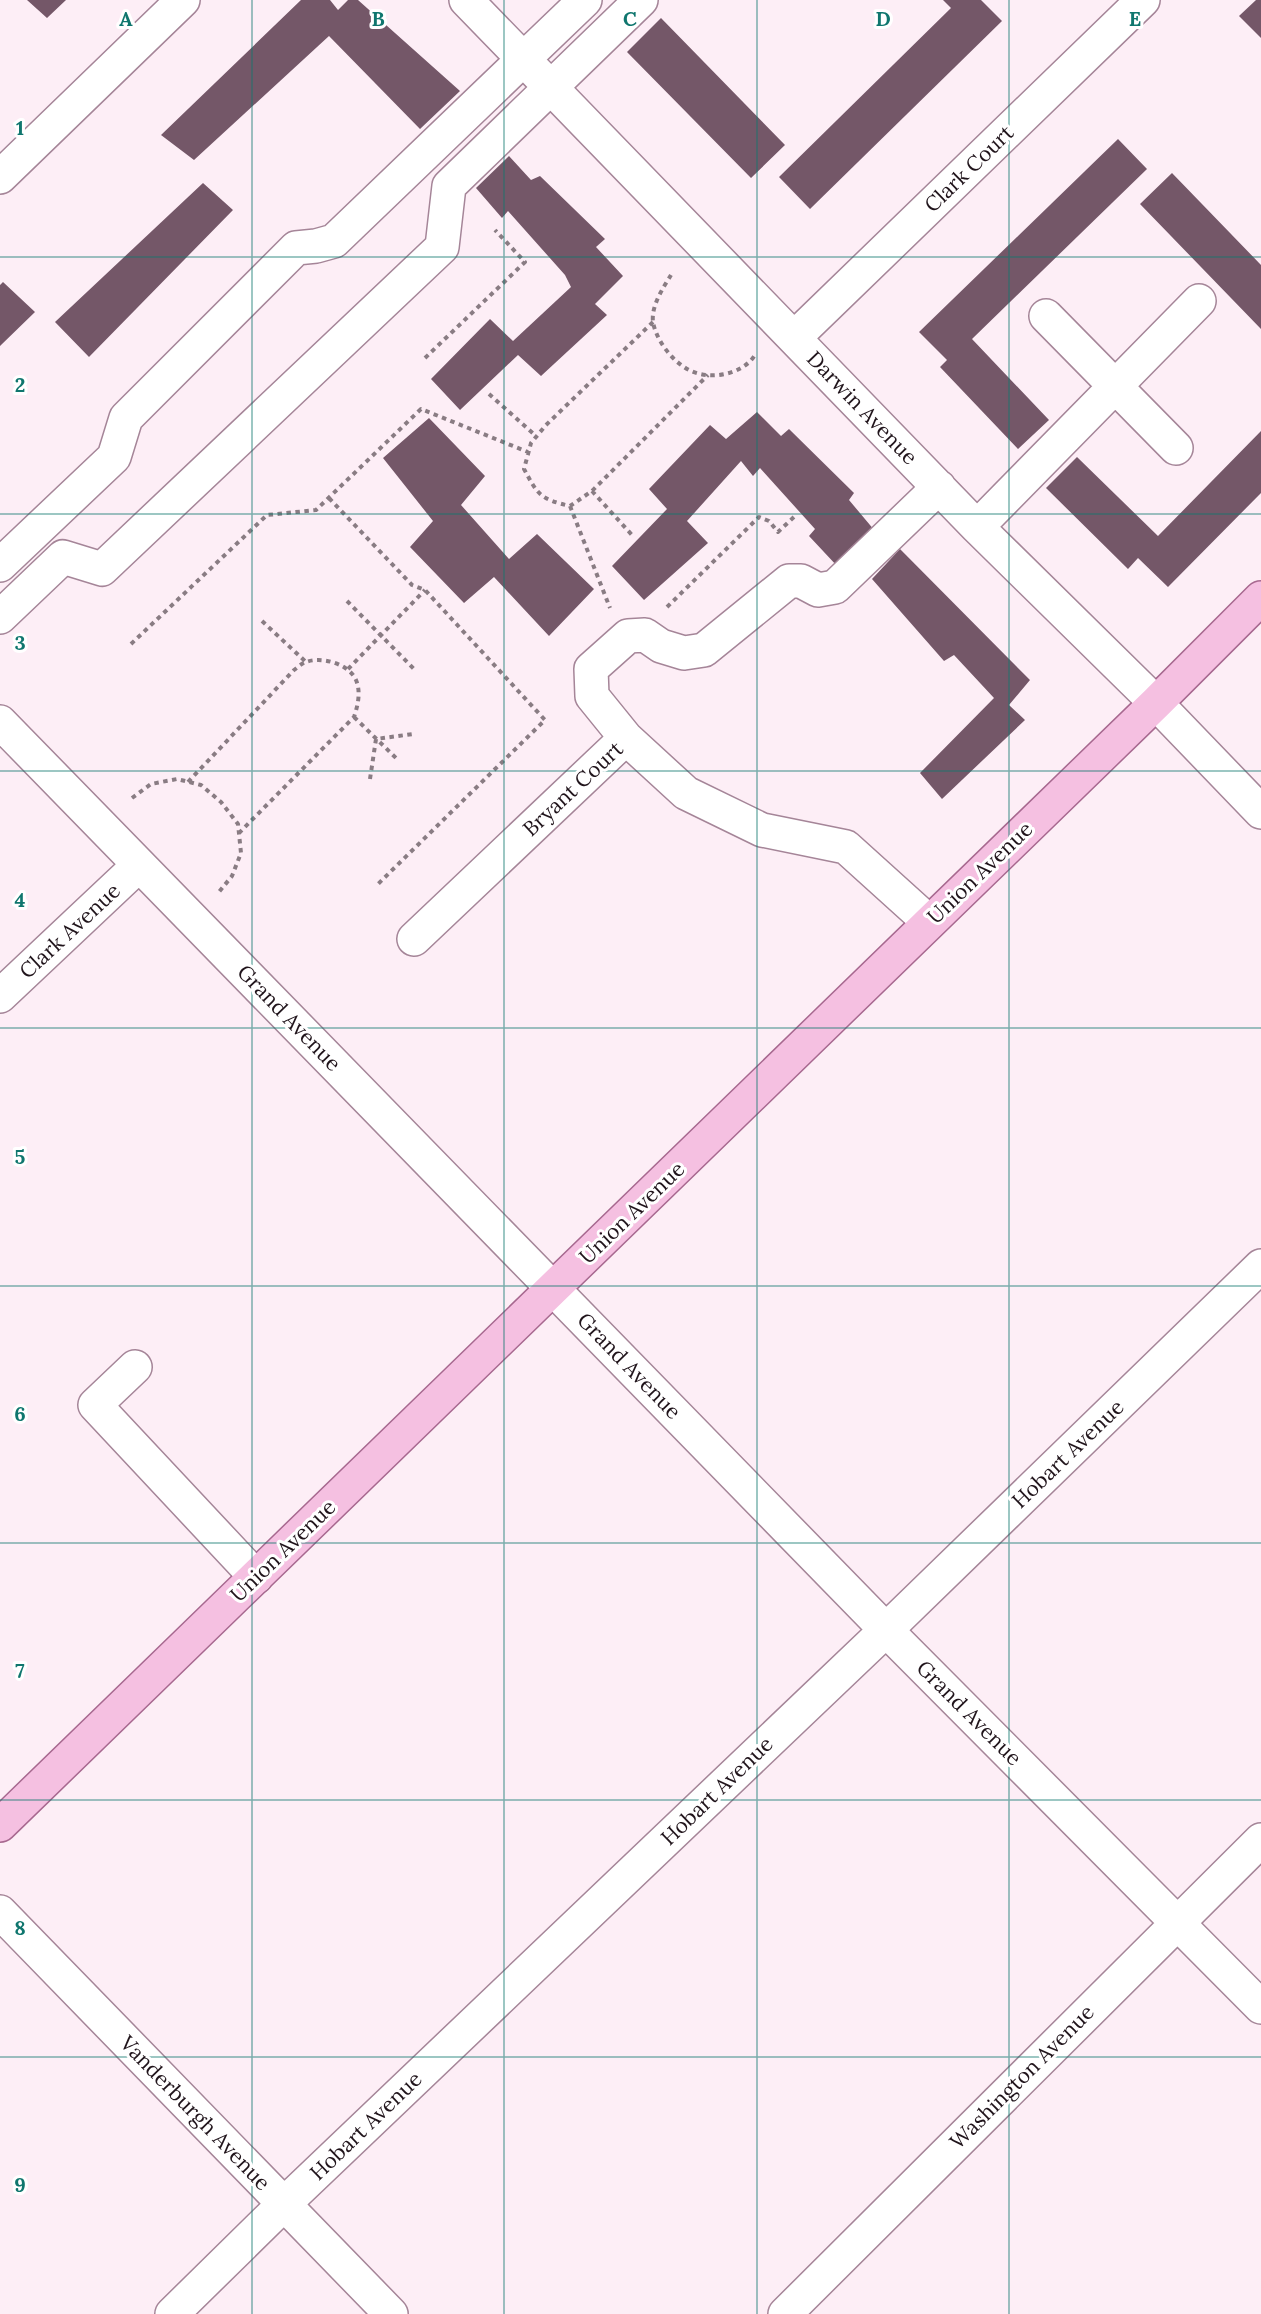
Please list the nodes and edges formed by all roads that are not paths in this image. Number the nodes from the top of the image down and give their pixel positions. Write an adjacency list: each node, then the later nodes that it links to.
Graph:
1 (183, 0): 8 (street)
2 (466, 0): 6 (street, Darwin Avenue)
3 (585, 0): 6 (street)
4 (641, 0): 7 (street)
5 (1143, 0): 11 (street, Clark Court)
6 (523, 58): 7 (street, Darwin Avenue); 16 (street)
7 (551, 88): 11 (street, Darwin Avenue); 18 (street)
8 (0, 177)
9 (1199, 301): 12 (street)
10 (1046, 316): 12 (street)
11 (794, 338): 14 (street, Darwin Avenue)
12 (1115, 386): 13 (street); 15 (street)
13 (1176, 448)
14 (939, 487): 15 (street, Darwin Avenue); 21 (street)
15 (977, 527): 19 (street, Darwin Avenue)
16 (0, 565)
17 (1261, 598): 19 (main road, Union Avenue)
18 (0, 617)
19 (1156, 703): 22 (street, Darwin Avenue); 24 (main road, Union Avenue)
20 (0, 722): 23 (street, Grand Avenue)
21 (626, 738): 24 (street, Bryant Court); 25 (street, Bryant Court)
22 (1261, 812)
23 (139, 865): 26 (street, Clark Avenue); 28 (street, Grand Avenue)
24 (929, 922): 28 (main road, Union Avenue)
25 (414, 939)
26 (0, 996)
27 (1261, 1266): 31 (street, Hobart Avenue)
28 (554, 1288): 30 (main road, Union Avenue); 31 (street, Grand Avenue)
29 (135, 1367): 30 (street)
30 (256, 1577): 32 (main road, Union Avenue)
31 (886, 1630): 35 (street, Grand Avenue); 37 (street, Hobart Avenue)
32 (0, 1825)
33 (1261, 1840): 35 (street, Washington Avenue)
34 (0, 1912): 37 (street, Vanderburgh Avenue)
35 (1178, 1921): 36 (street, Grand Avenue); 40 (street, Washington Avenue)
36 (1261, 2007)
37 (284, 2204): 38 (street, Hobart Avenue); 39 (street, Vanderburgh Avenue)
38 (172, 2314)
39 (391, 2314)
40 (785, 2314)

